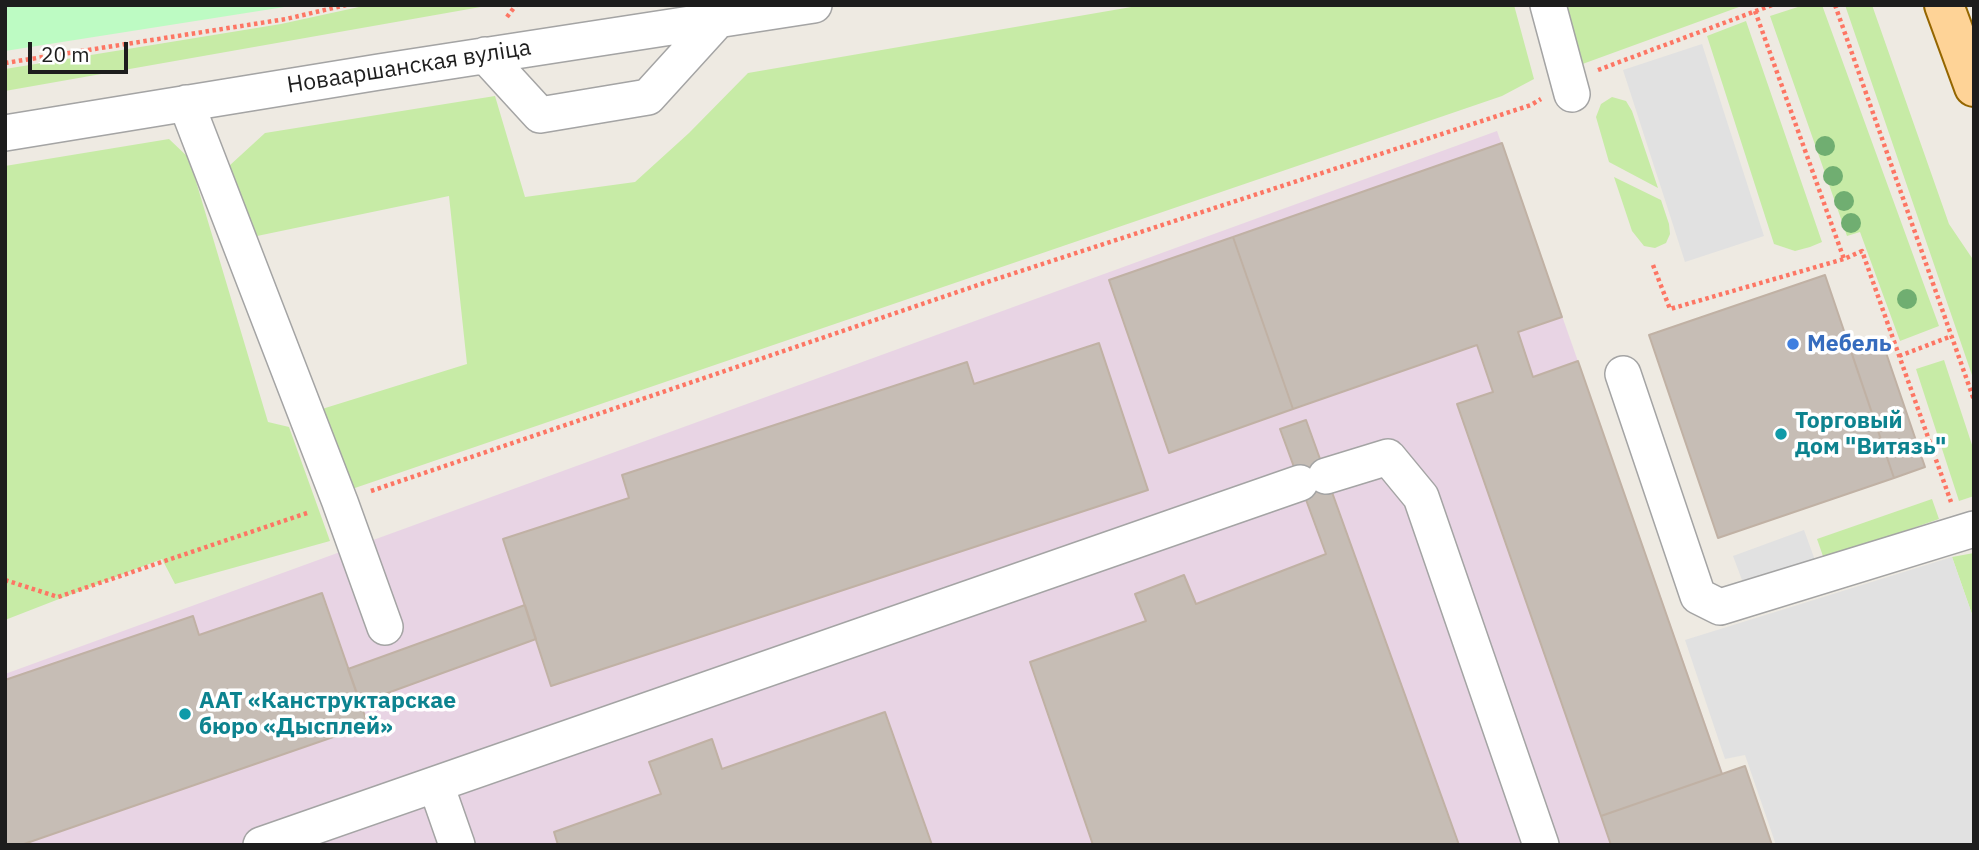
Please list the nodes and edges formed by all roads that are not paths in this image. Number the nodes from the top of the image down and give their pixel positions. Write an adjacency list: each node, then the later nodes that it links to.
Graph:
1 (814, 5): 4 (street, Новааршанская вуліца)
2 (1548, 5): 7 (street)
3 (1944, 5): 6 (main road)
4 (718, 20): 5 (street, Новааршанская вуліца); 5 (street)
5 (485, 55): 8 (street, Новааршанская вуліца)
6 (1974, 87)
7 (1569, 88)
8 (186, 103): 9 (street, Новааршанская вуліца); 12 (street)
9 (5, 133)
10 (1623, 374): 11 (street)
11 (1968, 531)
12 (385, 627)
13 (436, 785): 14 (street); 15 (street); 16 (street)
14 (261, 845)
15 (457, 845)
16 (1541, 845)

